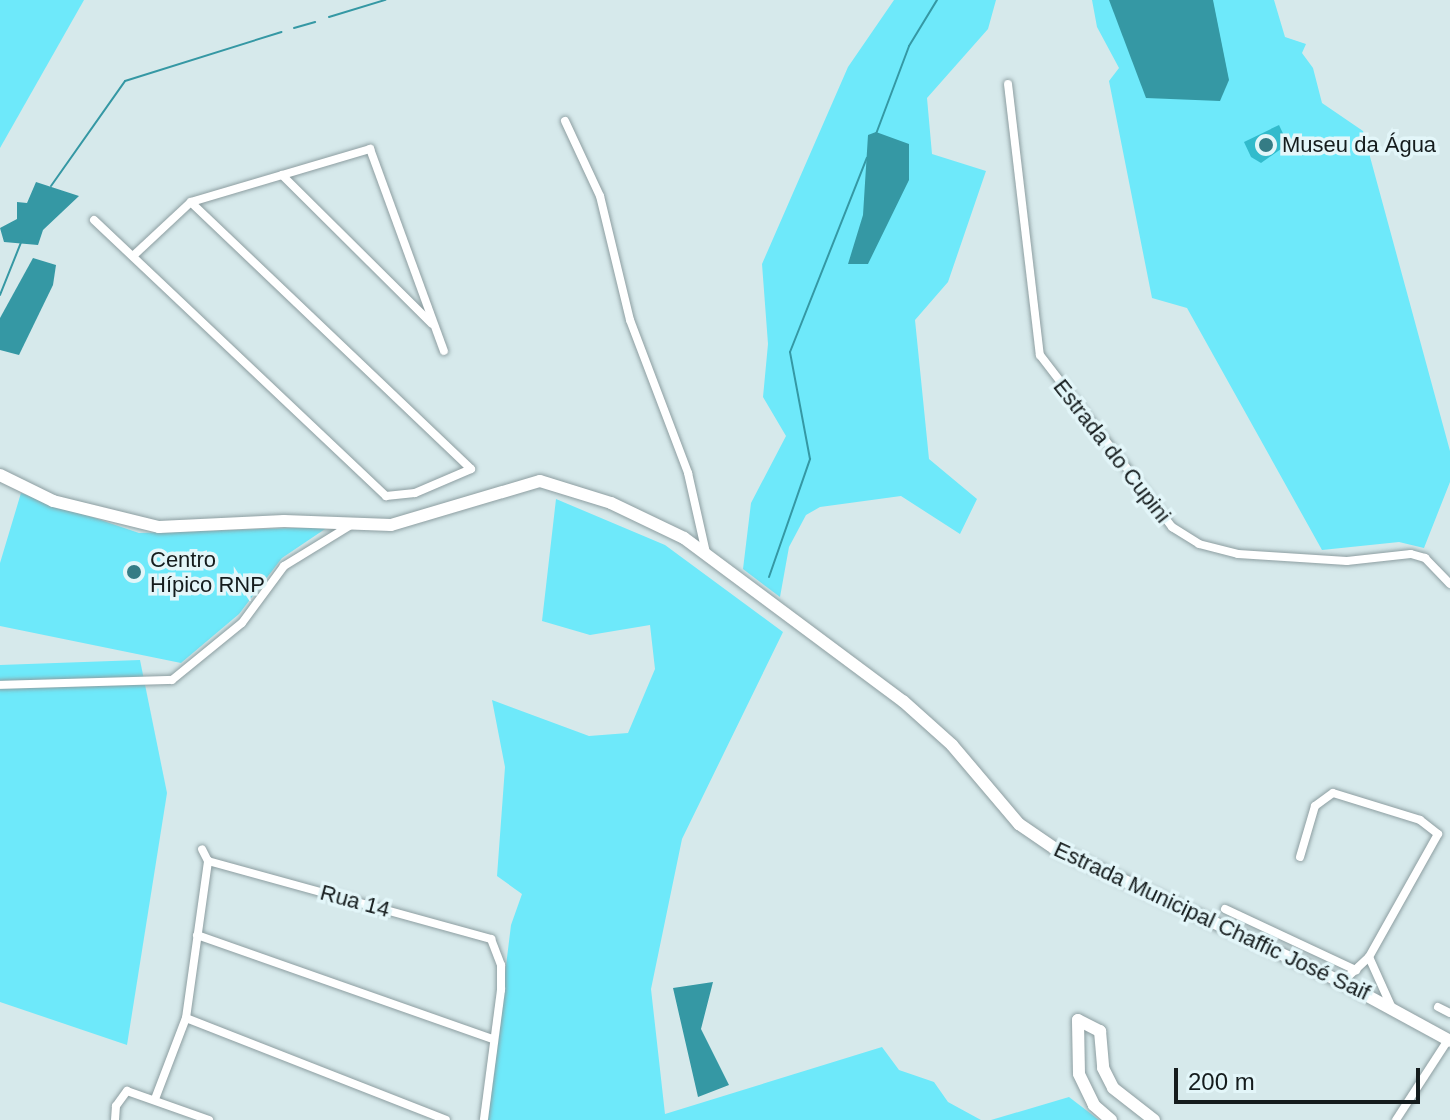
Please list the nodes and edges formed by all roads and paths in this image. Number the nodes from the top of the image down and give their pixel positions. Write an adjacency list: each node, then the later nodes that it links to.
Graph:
1 (1008, 84): 12 (street, Estrada do Cupini)
2 (565, 121): 11 (street)
3 (282, 175): 4 (street); 7 (street); 7 (street)
4 (191, 202): 6 (street); 6 (street)
5 (94, 220): 6 (street)
6 (133, 256)
7 (435, 327): 8 (street)
8 (444, 351)
9 (0, 475): 10 (street, Estrada Municipal Chaffic José Saif)
10 (352, 524): 11 (street, Estrada Municipal Chaffic José Saif); 13 (street)
11 (706, 554): 22 (street, Estrada Municipal Chaffic José Saif)
12 (1450, 584)
13 (0, 685)
14 (202, 849): 16 (street)
15 (1300, 857): 19 (street)
16 (208, 861): 18 (street); 27 (street, Rua 14)
17 (1225, 909): 20 (street)
18 (197, 935): 26 (street); 27 (street)
19 (1369, 957): 20 (street); 21 (street)
20 (1358, 968): 21 (street); 22 (street)
21 (1370, 969): 23 (street)
22 (1342, 982): 23 (street, Estrada Municipal Chaffic José Saif)
23 (1391, 1006): 28 (street, Estrada Municipal Chaffic José Saif)
24 (1438, 1007): 25 (street)
25 (1450, 1013)
26 (186, 1018): 29 (street); 32 (street)
27 (493, 1039): 33 (street)
28 (1449, 1041): 36 (street)
29 (155, 1099): 30 (street); 31 (street)
30 (115, 1120)
31 (209, 1120)
32 (446, 1120)
33 (484, 1120)
34 (1111, 1120): 35 (street)
35 (1154, 1120)
36 (1396, 1120)

